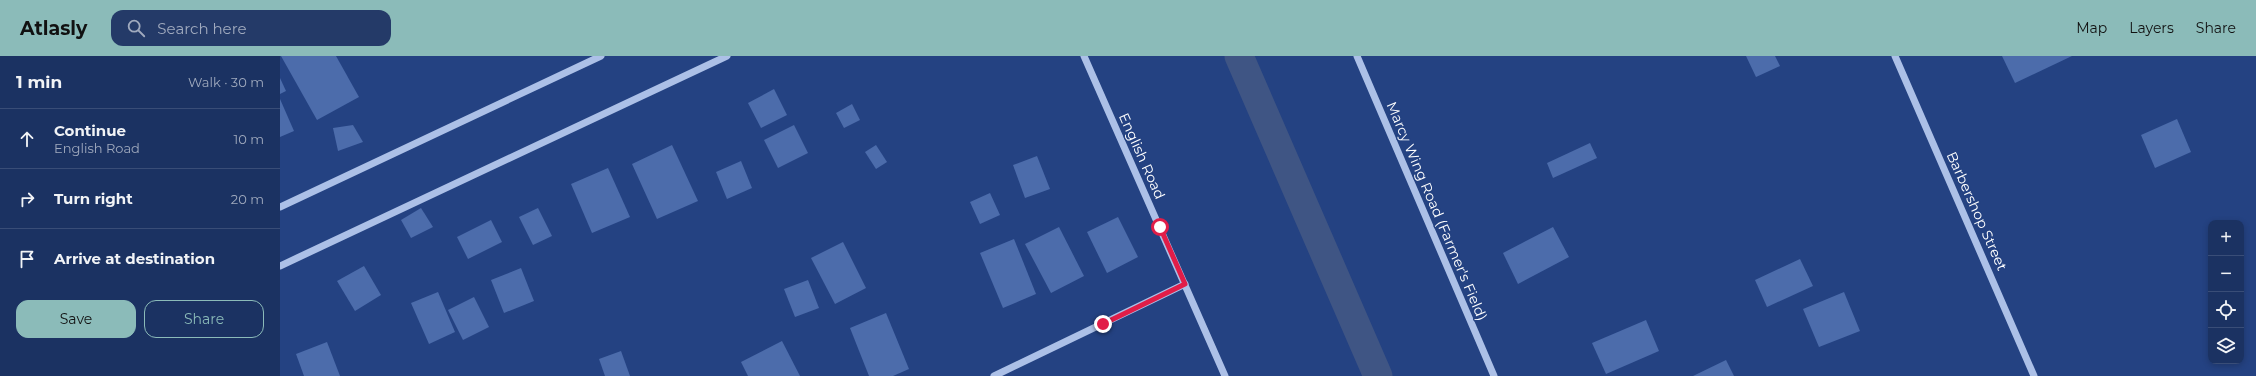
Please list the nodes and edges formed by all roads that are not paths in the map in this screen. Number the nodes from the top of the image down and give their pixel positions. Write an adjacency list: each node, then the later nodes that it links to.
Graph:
1 (601, 56): 6 (street)
2 (727, 56): 7 (street)
3 (1084, 56): 8 (street, English Road)
4 (1357, 56): 11 (street, Marcy Wing Road (Farmer's Field))
5 (1895, 56): 12 (street, Barbershop Street)
6 (280, 207)
7 (280, 266)
8 (1185, 284): 9 (street); 10 (street, English Road)
9 (994, 376)
10 (1224, 376)
11 (1494, 376)
12 (2034, 376)

